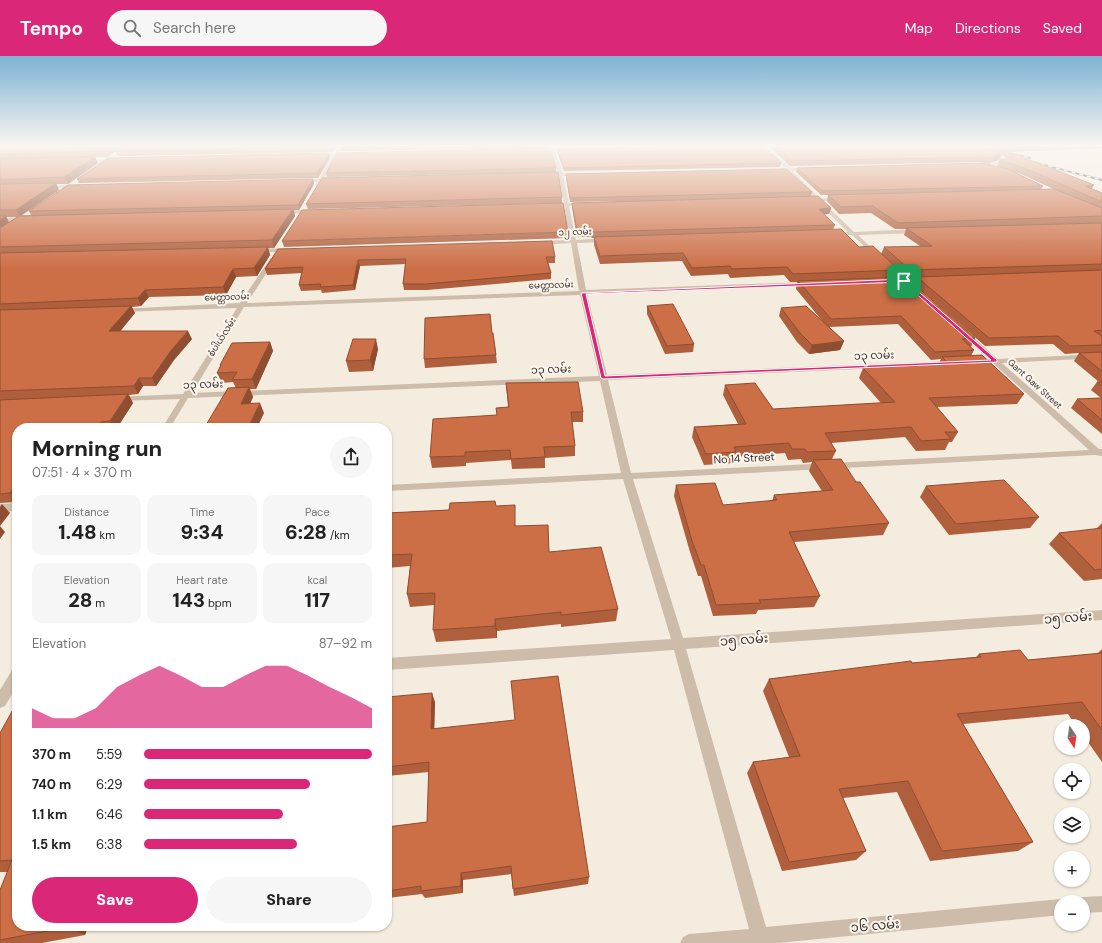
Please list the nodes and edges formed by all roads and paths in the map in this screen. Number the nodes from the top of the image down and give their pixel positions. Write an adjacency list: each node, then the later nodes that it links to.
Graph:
1 (58, 186): 6 (street)
2 (70, 186): 7 (street)
3 (317, 186): 8 (street)
4 (564, 186): 12 (street)
5 (805, 186): 11 (street)
6 (39, 187)
7 (64, 191)
8 (313, 193)
9 (849, 199): 11 (street)
10 (802, 200): 11 (street)
11 (818, 200): 25 (street)
12 (568, 204): 13 (street); 14 (street); 28 (street)
13 (591, 204)
14 (544, 205)
15 (305, 206): 18 (street)
16 (324, 211): 18 (street)
17 (277, 212): 18 (street)
18 (301, 212): 21 (street)
19 (32, 216): 20 (street)
20 (25, 218): 22 (street); 23 (street)
21 (297, 218)
22 (0, 220)
23 (12, 226)
24 (923, 231): 25 (street)
25 (853, 233): 26 (street); 34 (street)
26 (821, 234)
27 (614, 240): 28 (street, ၁၂ လမ်း)
28 (574, 241): 29 (street, ၁၂ လမ်း); 41 (street)
29 (527, 243)
30 (282, 244): 33 (street, စံပါယ်လမ်း)
31 (294, 250): 33 (street)
32 (246, 251): 33 (street)
33 (278, 251): 42 (street, စံပါယ်လမ်း)
34 (881, 260)
35 (898, 275): 38 (street)
36 (936, 280): 38 (street)
37 (888, 281): 38 (street)
38 (904, 281): 40 (street)
39 (818, 284): 41 (street, မေတ္တာလမ်း)
40 (910, 286)
41 (583, 293): 42 (street, မေတ္တာလမ်း); 47 (street)
42 (242, 305): 43 (street, မေတ္တာလမ်း); 48 (street, စံပါယ်လမ်း)
43 (109, 310)
44 (956, 326): 46 (street, Gant Gaw Street)
45 (1102, 356): 46 (street, ၁၃ လမ်း)
46 (996, 361): 47 (street, ၁၃ လမ်း); 51 (street, Gant Gaw Street)
47 (603, 378): 48 (street, ၁၃ လမ်း); 52 (street)
48 (185, 396): 49 (street, ၁၃ လမ်း); 50 (street, စံပါယ်လမ်း)
49 (108, 399)
50 (169, 423)
51 (1100, 454): 52 (street, No 14 Street)
52 (627, 476): 53 (street, No 14 Street); 57 (street)
53 (392, 488)
54 (12, 507): 55 (street)
55 (0, 508)
56 (1102, 615): 57 (street, ၁၅ လမ်း)
57 (678, 643): 58 (street, ၁၅ လမ်း); 64 (street)
58 (392, 664)
59 (12, 683): 60 (street)
60 (6, 694)
61 (1102, 904): 62 (street)
62 (1090, 905)
63 (1054, 909): 64 (street, ၁၆ လမ်း)
64 (762, 940): 65 (street, ၁၆ လမ်း)
65 (689, 943)

